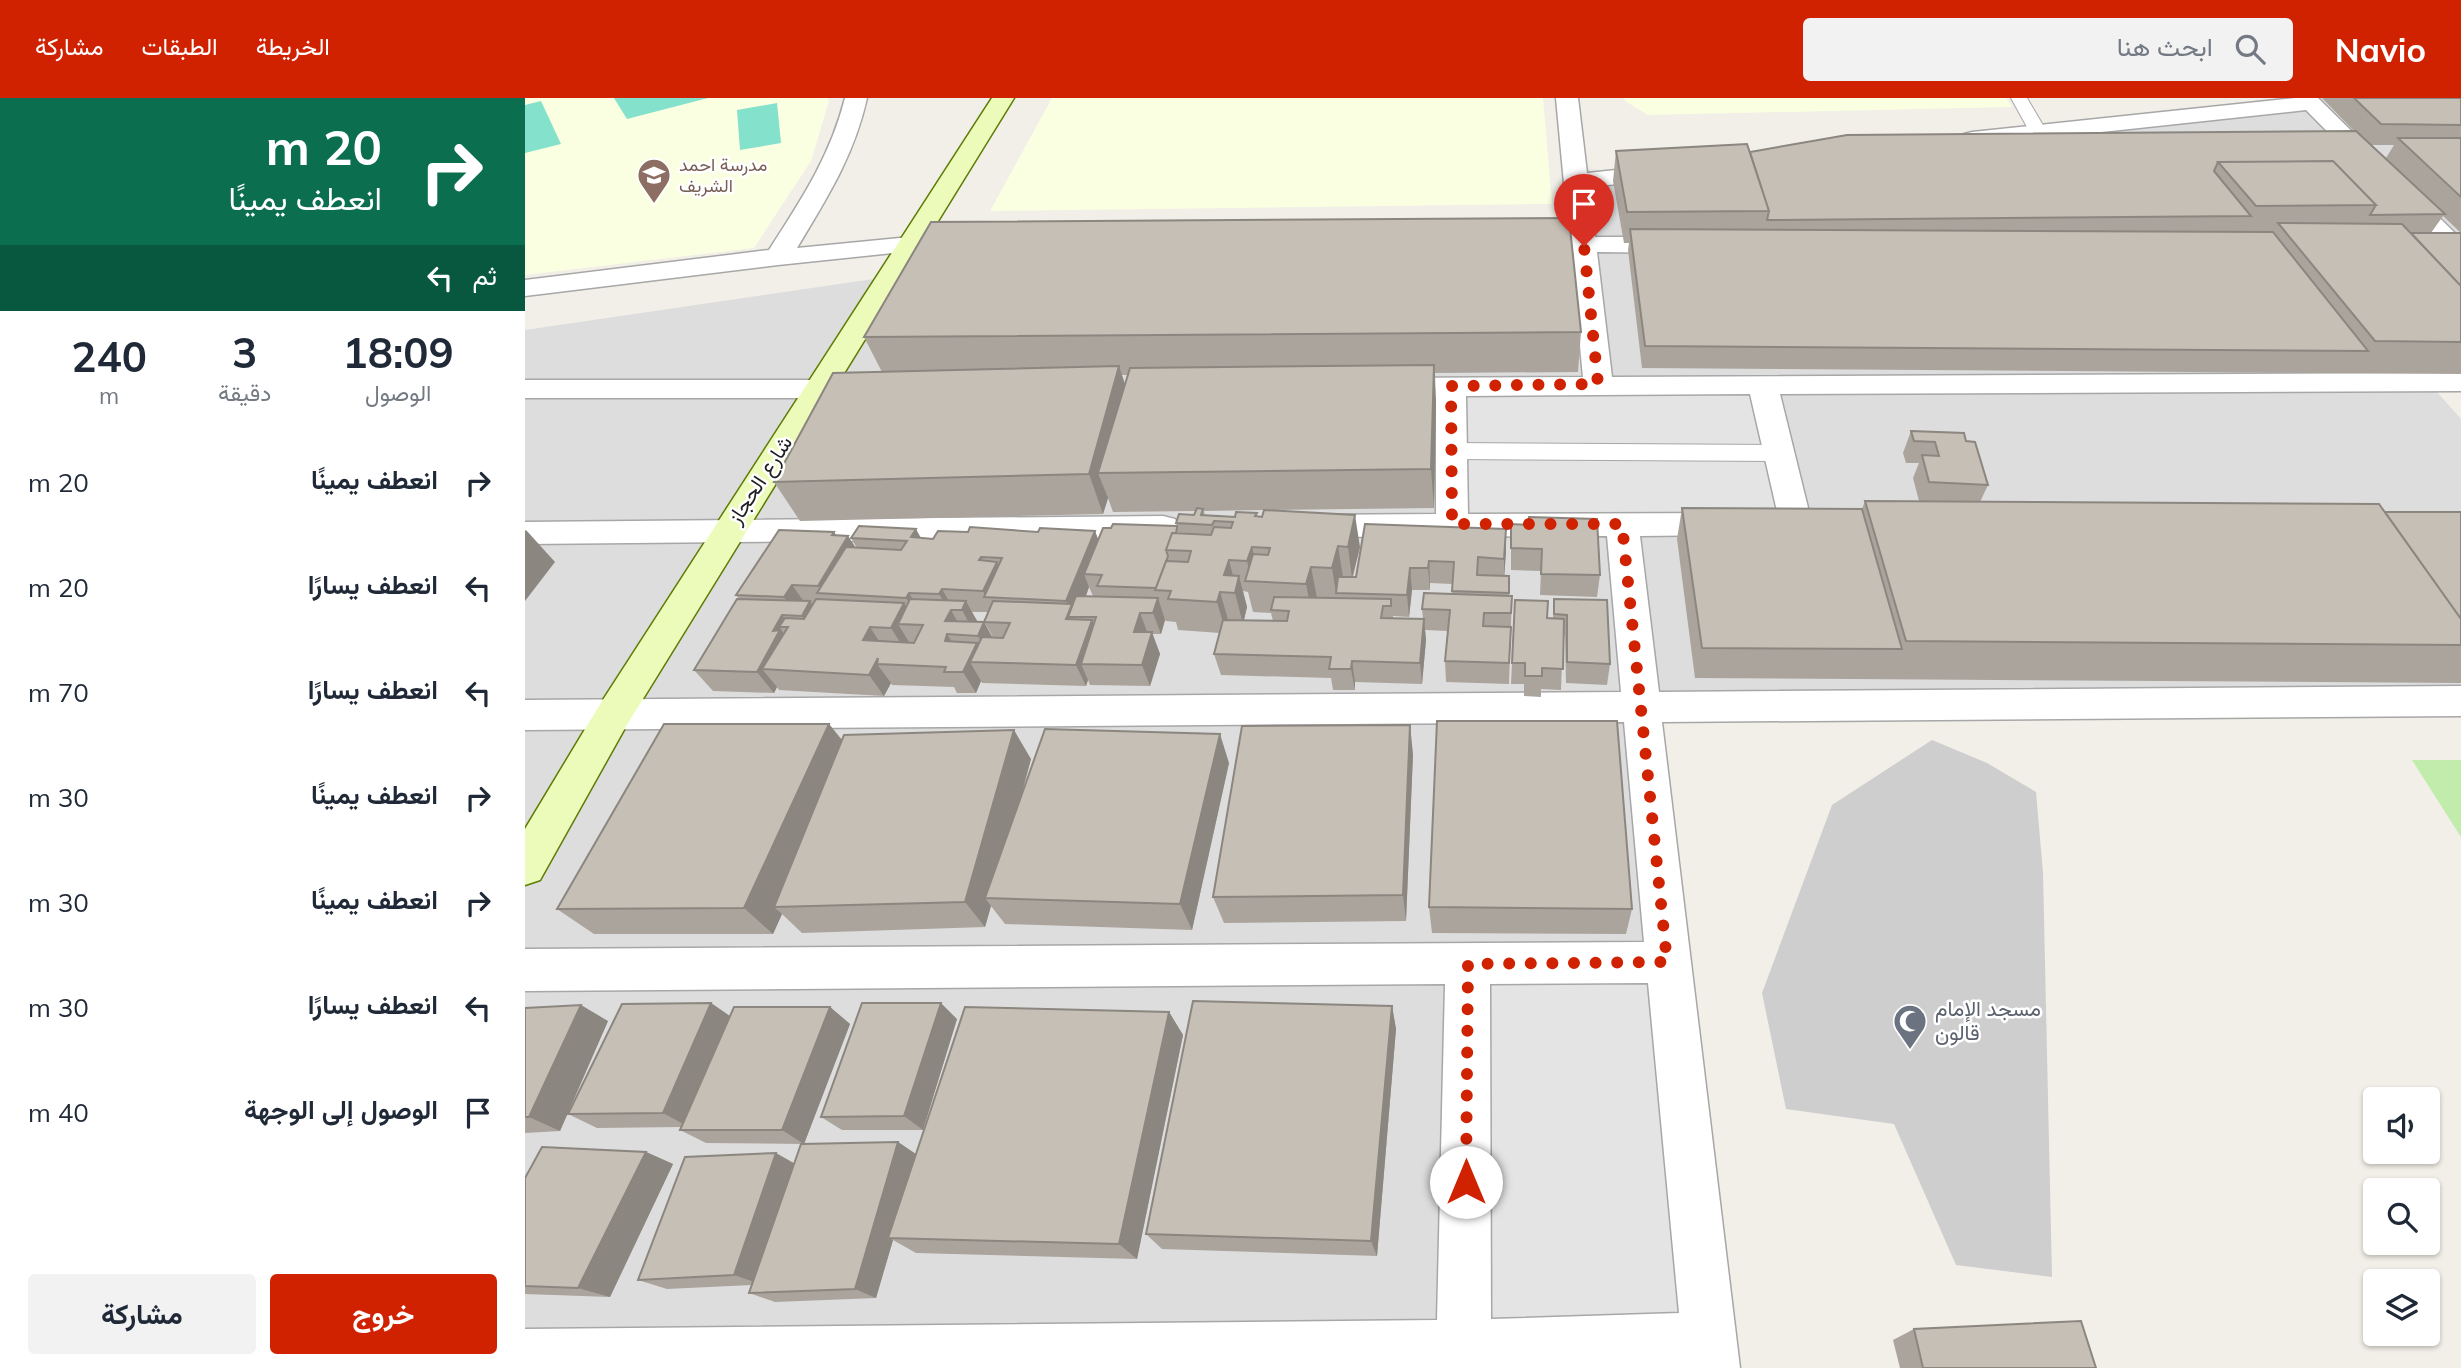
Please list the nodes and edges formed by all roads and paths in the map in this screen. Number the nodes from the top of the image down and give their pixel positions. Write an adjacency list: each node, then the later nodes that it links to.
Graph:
1 (856, 98): 19 (street)
2 (1003, 98): 13 (main road, شارع الحجاز)
3 (1567, 98): 11 (street)
4 (2019, 98): 6 (lane)
5 (2308, 100): 6 (street); 9 (street)
6 (2038, 132): 7 (street)
7 (1957, 141)
8 (2397, 152): 9 (street)
9 (2359, 153): 18 (street)
10 (1686, 170): 11 (street)
11 (1577, 181): 17 (street)
12 (979, 239): 13 (street)
13 (911, 243): 19 (street); 27 (main road, شارع الحجاز)
14 (1487, 243): 17 (street)
15 (2422, 243): 18 (street)
16 (1710, 245): 17 (street)
17 (1584, 246): 22 (street)
18 (2457, 246)
19 (778, 257): 20 (street)
20 (525, 288)
21 (2451, 382): 23 (street); 29 (street)
22 (1598, 384): 23 (street); 24 (street)
23 (1763, 385): 31 (street)
24 (1451, 386): 25 (street); 30 (street)
25 (1355, 387)
26 (525, 389): 27 (street)
27 (818, 389): 28 (street); 37 (main road, شارع الحجاز)
28 (887, 389)
29 (2461, 405)
30 (1452, 451): 31 (lane); 32 (street)
31 (1778, 453): 33 (street)
32 (1452, 524): 33 (street); 34 (street)
33 (1622, 524): 39 (street)
34 (1271, 526)
35 (1187, 527): 37 (street)
36 (525, 533): 37 (street)
37 (726, 533): 41 (main road, شارع الحجاز)
38 (2461, 701): 39 (street)
39 (1640, 705): 41 (street); 43 (street)
40 (525, 715): 41 (street)
41 (612, 717): 42 (main road, شارع الحجاز)
42 (525, 867)
43 (1667, 962): 44 (street); 47 (street)
44 (1468, 964): 45 (street); 46 (street)
45 (525, 970)
46 (1464, 1347): 47 (street); 48 (street)
47 (1710, 1354)
48 (525, 1357)

